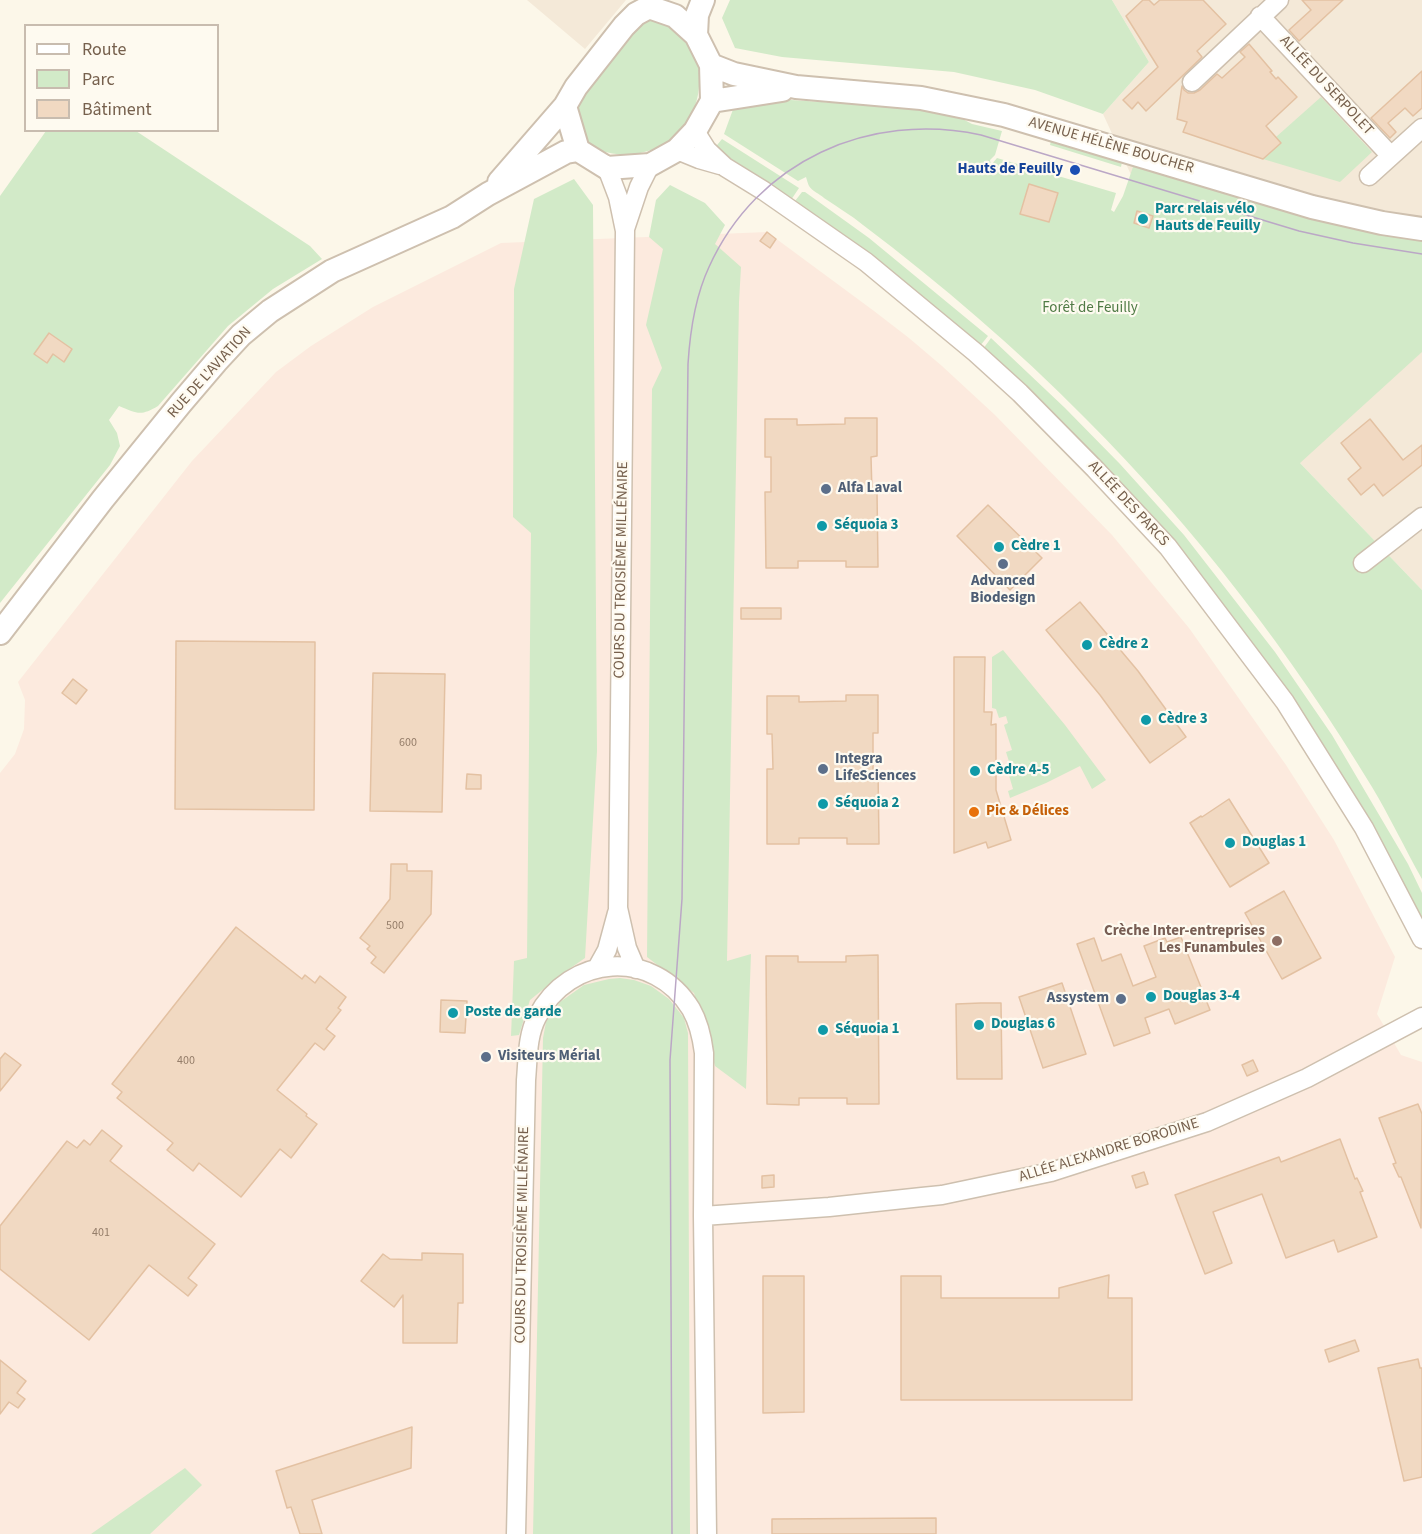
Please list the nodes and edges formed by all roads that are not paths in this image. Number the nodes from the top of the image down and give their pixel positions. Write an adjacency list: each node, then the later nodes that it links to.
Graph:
1 (703, 0): 5 (street)
2 (1279, 0): 4 (street)
3 (654, 3): 5 (street, RUE DE L'AVIATION); 10 (street, RUE DE L'AVIATION)
4 (1260, 16): 7 (street); 15 (street, ALLÉE DU SERPOLET)
5 (696, 35): 6 (street, RUE DE L'AVIATION)
6 (711, 65): 8 (street, AVENUE HÉLÈNE BOUCHER); 9 (street, RUE DE L'AVIATION)
7 (1192, 82)
8 (795, 87): 9 (street, AVENUE HÉLÈNE BOUCHER); 21 (street, AVENUE HÉLÈNE BOUCHER)
9 (712, 101): 12 (street)
10 (565, 106): 13 (street); 20 (street, RUE DE L'AVIATION)
11 (1422, 128): 15 (street)
12 (695, 131): 14 (street); 17 (street, ALLÉE DES PARCS)
13 (578, 150): 18 (street); 20 (street, RUE DE L'AVIATION)
14 (676, 150): 16 (street); 17 (street, ALLÉE DES PARCS)
15 (1391, 156): 19 (street)
16 (650, 165): 18 (street); 22 (street, COURS DU TROISIÈME MILLÉNAIRE)
17 (725, 166): 27 (street, ALLÉE DES PARCS)
18 (607, 168): 22 (street, COURS DU TROISIÈME MILLÉNAIRE)
19 (1369, 176)
20 (488, 194): 25 (street, RUE DE L'AVIATION)
21 (1422, 229)
22 (625, 231): 26 (street, COURS DU TROISIÈME MILLÉNAIRE)
23 (1422, 517): 24 (street)
24 (1363, 563)
25 (0, 633)
26 (618, 908): 28 (street, COURS DU TROISIÈME MILLÉNAIRE); 29 (street, COURS DU TROISIÈME MILLÉNAIRE)
27 (1422, 939)
28 (597, 968): 29 (street, COURS DU TROISIÈME MILLÉNAIRE); 32 (street, COURS DU TROISIÈME MILLÉNAIRE)
29 (636, 969): 31 (street, COURS DU TROISIÈME MILLÉNAIRE)
30 (1422, 1017): 31 (street, ALLÉE ALEXANDRE BORODINE)
31 (703, 1216): 33 (street, COURS DU TROISIÈME MILLÉNAIRE)
32 (516, 1534)
33 (706, 1534)

